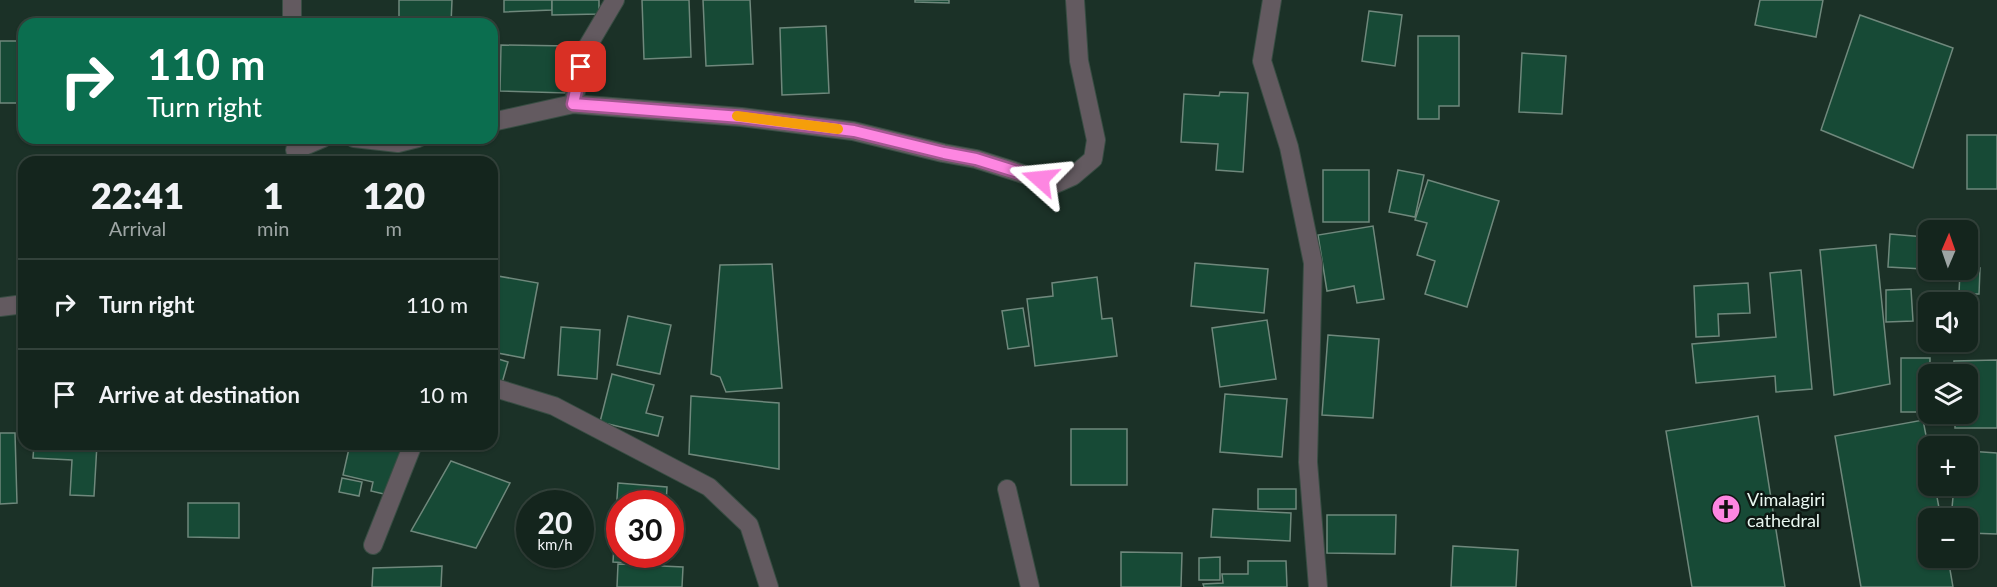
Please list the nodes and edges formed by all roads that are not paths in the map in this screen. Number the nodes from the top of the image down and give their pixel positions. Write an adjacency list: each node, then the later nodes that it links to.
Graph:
1 (292, 0): 5 (street)
2 (615, 0): 6 (street)
3 (1075, 0): 6 (street)
4 (1272, 0): 18 (street)
5 (292, 18)
6 (573, 104): 7 (street)
7 (498, 121)
8 (308, 144): 9 (street)
9 (294, 150)
10 (18, 305): 11 (street)
11 (0, 307)
12 (498, 389): 16 (street)
13 (411, 450): 15 (street)
14 (1007, 489): 17 (street)
15 (373, 545)
16 (769, 587)
17 (1030, 587)
18 (1318, 587)

